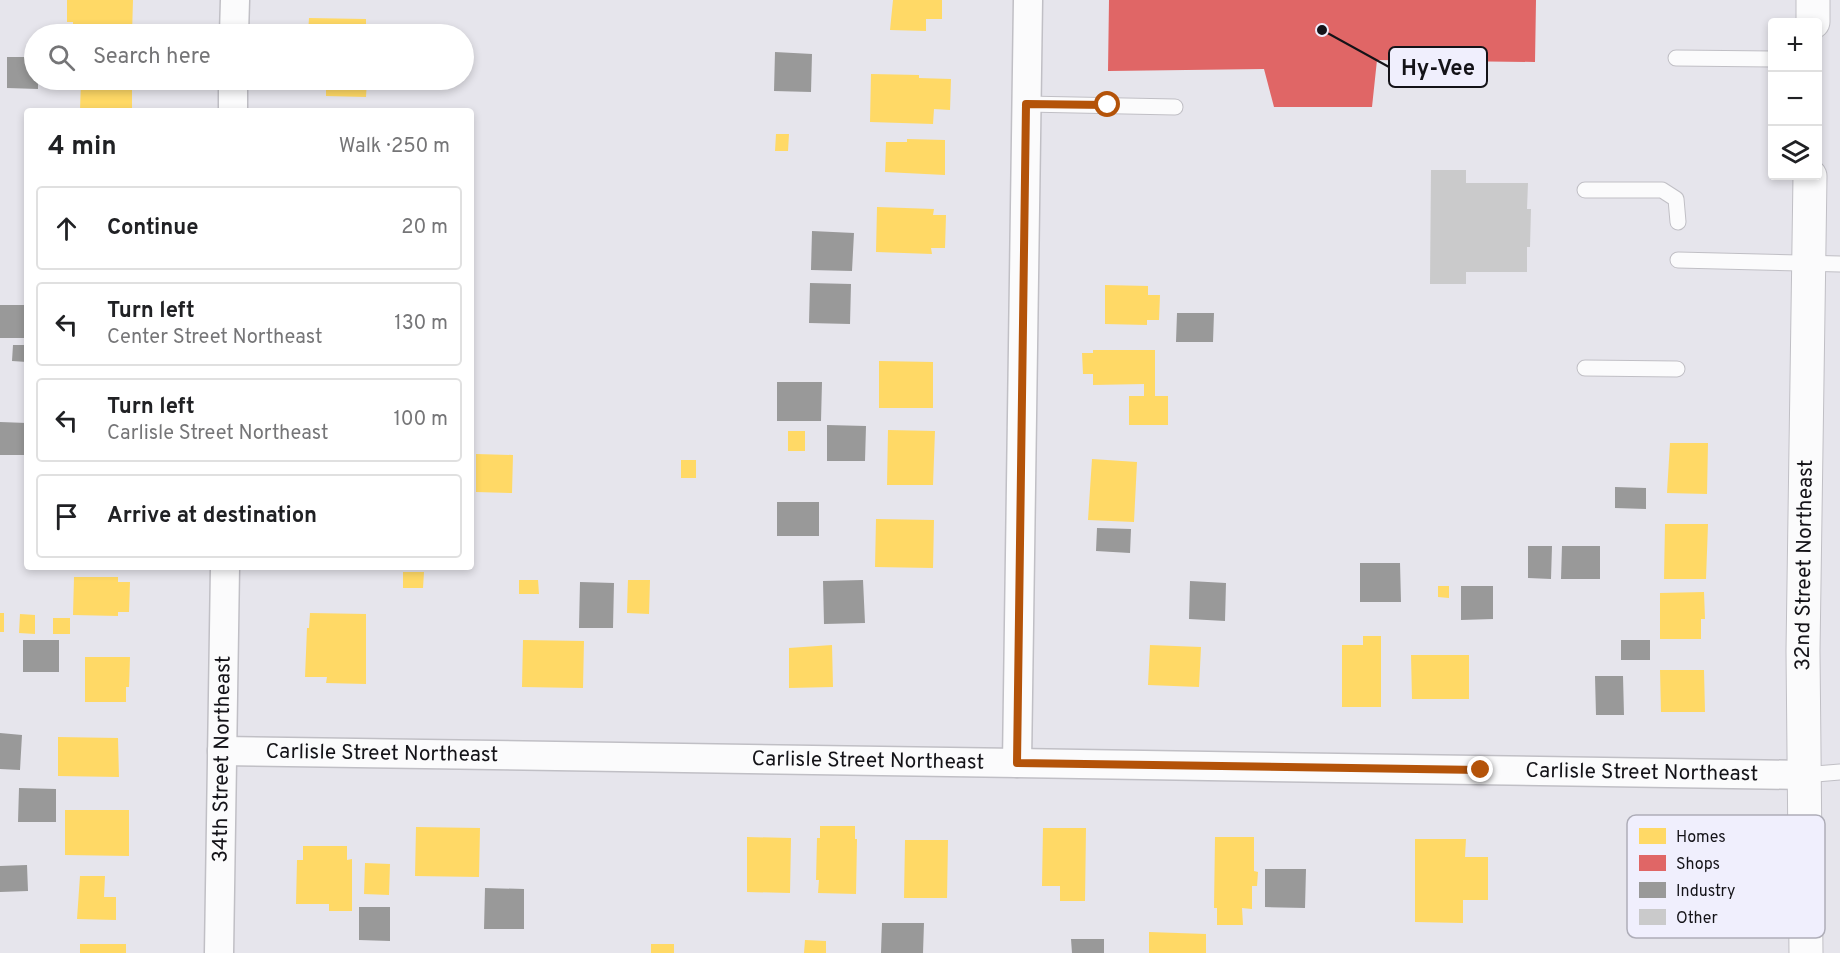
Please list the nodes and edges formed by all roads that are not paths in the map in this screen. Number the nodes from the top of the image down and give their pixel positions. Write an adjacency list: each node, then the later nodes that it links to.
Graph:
1 (235, 0): 5 (street)
2 (1028, 0): 9 (street)
3 (1813, 0): 4 (main road)
4 (1813, 18)
5 (234, 24)
6 (1676, 58): 7 (lane)
7 (1768, 59)
8 (233, 90): 11 (street)
9 (1026, 104): 10 (lane); 21 (street)
10 (1175, 107)
11 (233, 108)
12 (1811, 180): 16 (main road, 32nd Street Northeast)
13 (1585, 190): 14 (lane)
14 (1678, 222)
15 (1678, 260): 16 (lane)
16 (1824, 264): 23 (main road, 32nd Street Northeast)
17 (1585, 368): 18 (lane)
18 (1677, 369)
19 (225, 570): 20 (street, 34th Street Northeast)
20 (222, 751): 21 (street, Carlisle Street Northeast); 26 (street, 34th Street Northeast)
21 (1017, 763): 23 (street, Carlisle Street Northeast)
22 (1840, 772): 23 (lane)
23 (1804, 775): 24 (main road, 32nd Street Northeast)
24 (1804, 815)
25 (1806, 938): 27 (main road, 32nd Street Northeast)
26 (219, 953)
27 (1806, 953)

